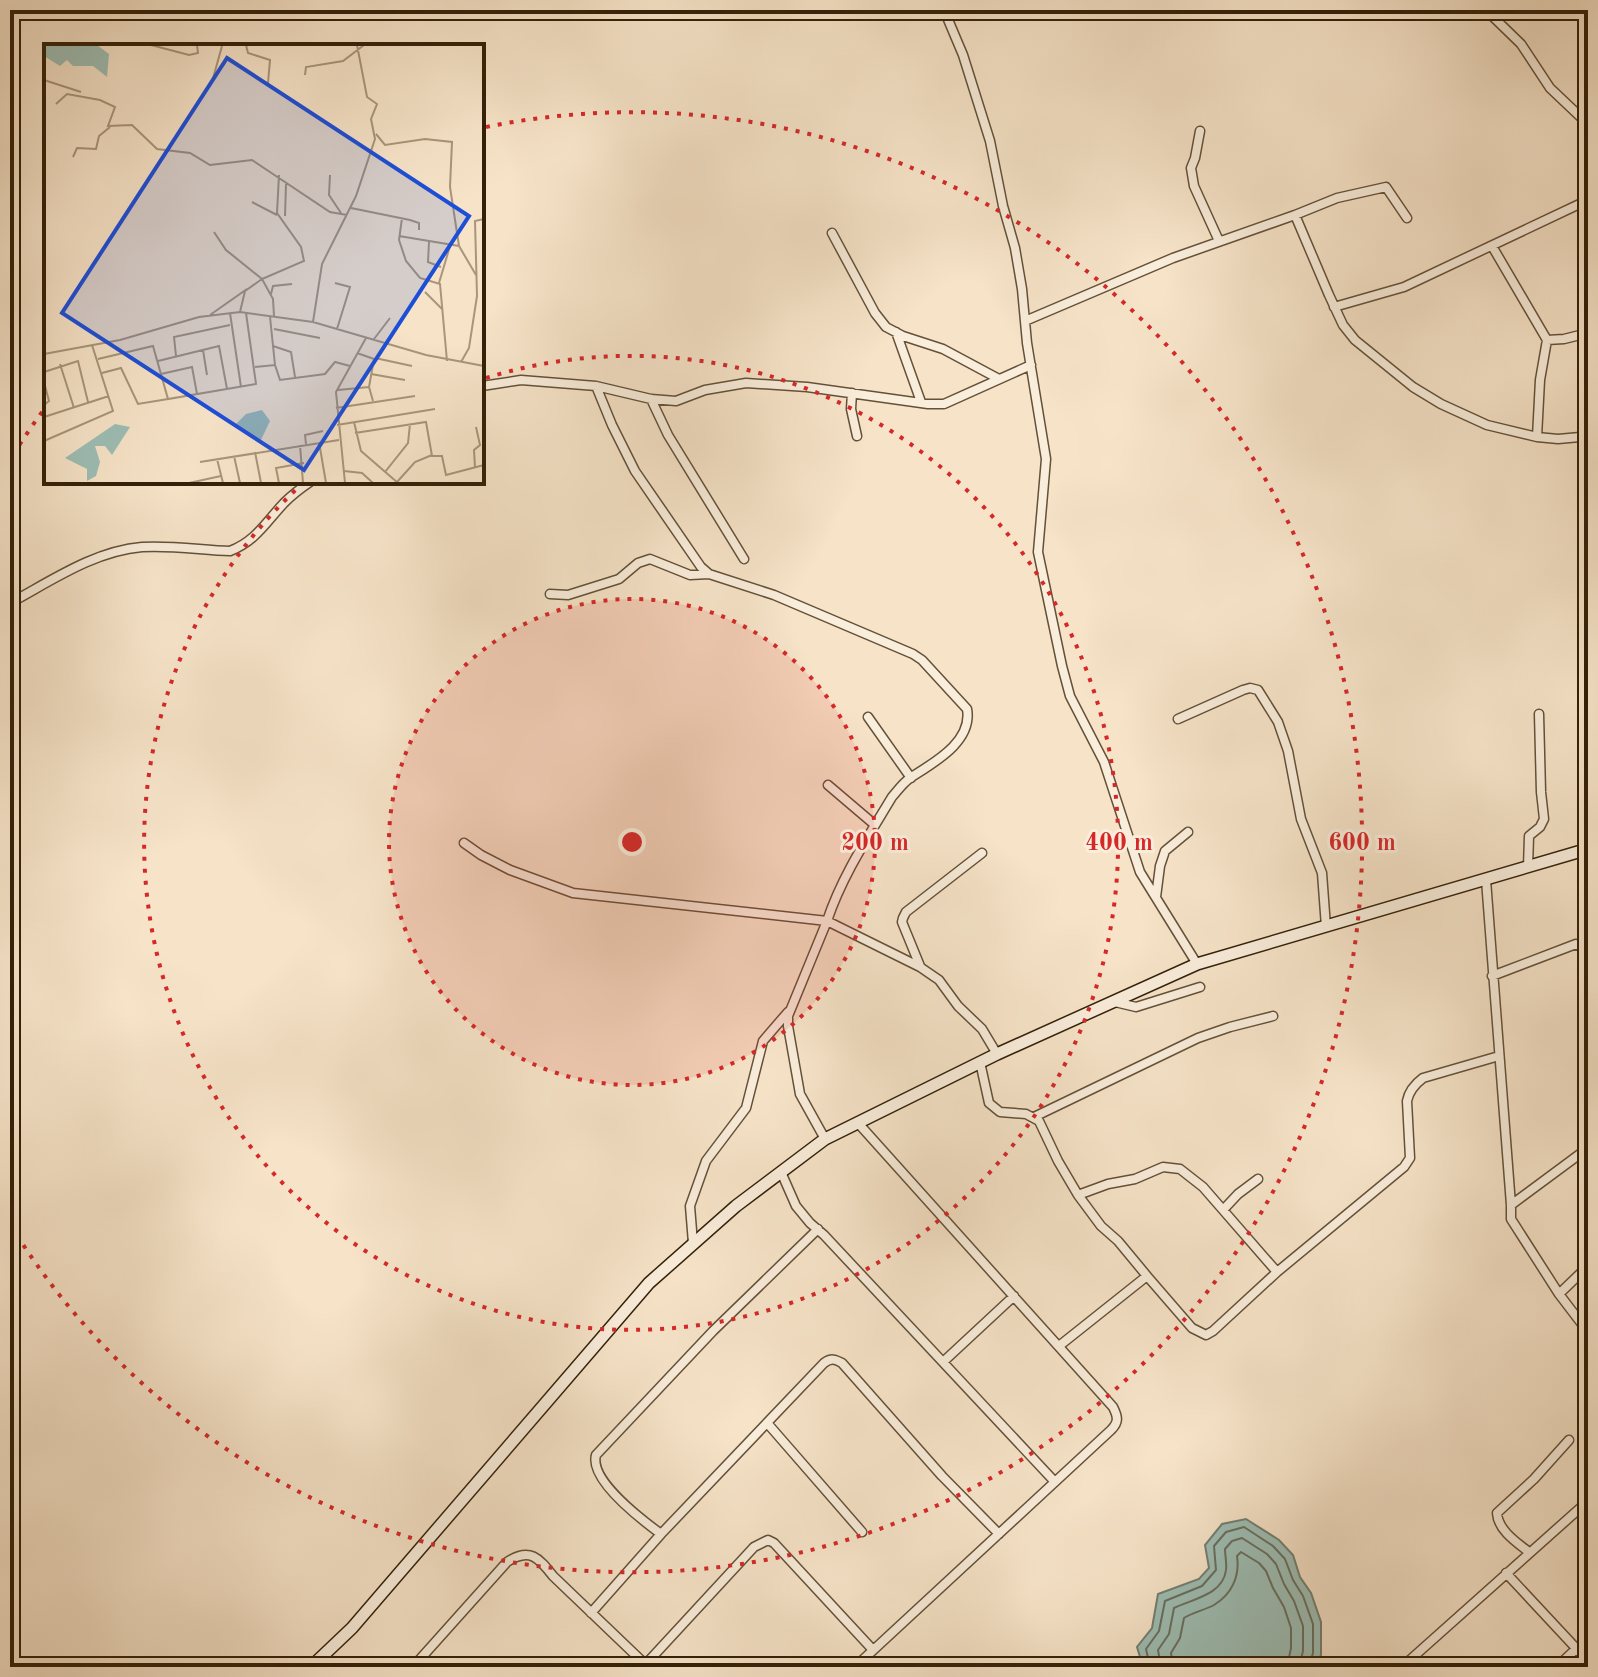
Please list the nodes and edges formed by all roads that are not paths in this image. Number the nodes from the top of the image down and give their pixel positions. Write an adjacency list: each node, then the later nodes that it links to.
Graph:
1 (944, 10): 12 (street)
2 (1486, 10): 3 (street)
3 (1588, 124)
4 (1200, 131): 9 (street)
5 (1588, 200): 10 (street)
6 (1295, 215): 7 (street); 9 (street); 11 (street)
7 (1407, 218)
8 (832, 233): 13 (street)
9 (1219, 241): 12 (street)
10 (1492, 246): 11 (street); 15 (street)
11 (1334, 307): 25 (street)
12 (1025, 321): 16 (street)
13 (896, 332): 17 (street); 22 (street)
14 (1588, 333): 15 (street)
15 (1547, 340): 25 (street)
16 (1031, 365): 17 (street); 43 (street)
17 (999, 379): 22 (street)
18 (484, 386): 19 (street)
19 (596, 386): 21 (street); 28 (street)
20 (852, 393): 21 (street); 22 (street); 24 (street)
21 (651, 399): 27 (street)
22 (921, 402)
23 (1588, 432): 25 (street)
24 (857, 436)
25 (1537, 437)
26 (308, 484): 30 (street)
27 (744, 559)
28 (709, 574): 29 (street); 34 (street)
29 (550, 594)
30 (10, 603)
31 (1539, 714): 41 (street)
32 (868, 717): 34 (street)
33 (1178, 719): 45 (street)
34 (911, 778): 36 (street)
35 (828, 785): 36 (street)
36 (875, 825): 44 (street)
37 (1188, 832): 43 (street)
38 (464, 843): 44 (street)
39 (1588, 849): 41 (main road)
40 (982, 853): 48 (street)
41 (1528, 867): 42 (main road)
42 (1486, 880): 45 (main road); 49 (street)
43 (1156, 897): 47 (street)
44 (827, 921): 48 (street); 52 (street)
45 (1326, 927): 47 (main road)
46 (1586, 947): 49 (street)
47 (1197, 964): 51 (main road)
48 (920, 967): 54 (street)
49 (1492, 976): 55 (street)
50 (1200, 987): 51 (street)
51 (1114, 1002): 54 (main road)
52 (791, 1008): 59 (street); 67 (street)
53 (1273, 1016): 57 (street)
54 (997, 1054): 56 (main road)
55 (1499, 1056): 64 (street); 69 (street)
56 (980, 1062): 57 (street); 58 (main road)
57 (1034, 1117): 63 (street)
58 (858, 1123): 59 (main road); 72 (street)
59 (825, 1139): 61 (main road)
60 (1588, 1148): 64 (street)
61 (781, 1172): 66 (street); 67 (main road)
62 (1258, 1179): 65 (street)
63 (1078, 1195): 65 (street); 70 (street)
64 (1511, 1205): 71 (street)
65 (1223, 1210): 69 (street)
66 (818, 1229): 75 (street); 81 (street)
67 (693, 1243): 90 (main road)
68 (1588, 1266): 71 (street)
69 (1277, 1272): 70 (street)
70 (1147, 1276): 74 (street)
71 (1559, 1294): 73 (street)
72 (1014, 1296): 74 (street); 75 (street)
73 (1588, 1332)
74 (1059, 1346): 78 (street)
75 (943, 1362): 78 (street)
76 (768, 1424): 80 (street); 81 (street); 82 (street)
77 (1569, 1440): 83 (street)
78 (1055, 1482): 82 (street)
79 (1587, 1504): 83 (street)
80 (862, 1532)
81 (661, 1534): 85 (street)
82 (999, 1534): 87 (street)
83 (1529, 1552): 84 (street)
84 (1506, 1573): 86 (street); 93 (street)
85 (591, 1613): 89 (street); 91 (street)
86 (1577, 1648): 88 (street); 94 (street)
87 (873, 1650): 89 (street); 92 (street)
88 (1588, 1661)
89 (646, 1666)
90 (311, 1667)
91 (413, 1667)
92 (855, 1667)
93 (1402, 1667)
94 (1557, 1667)

